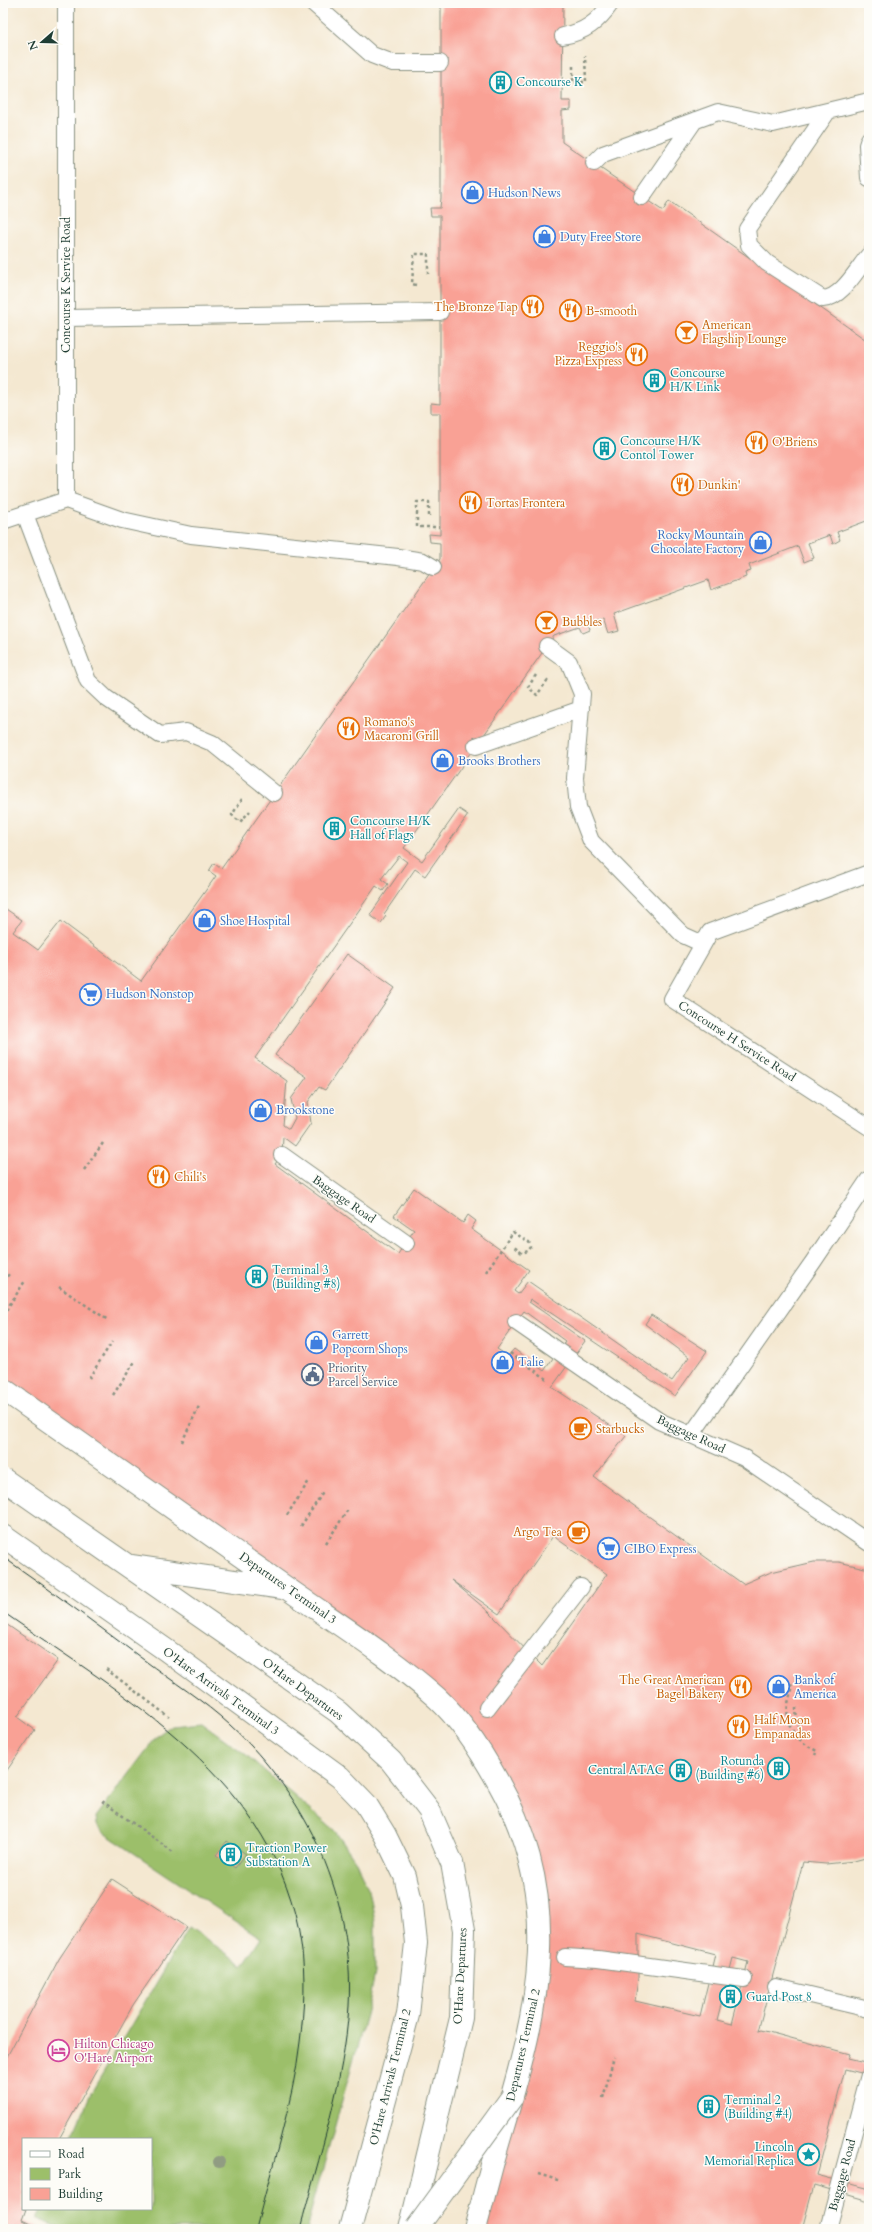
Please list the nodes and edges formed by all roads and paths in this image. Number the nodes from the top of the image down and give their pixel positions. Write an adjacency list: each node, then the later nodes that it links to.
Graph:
1 (66, 3): 19 (lane, Concourse K Service Road)
2 (313, 3): 6 (lane)
3 (611, 3): 4 (lane)
4 (563, 36)
5 (584, 56): 7 (path)
6 (440, 63)
7 (573, 66)
8 (869, 101): 9 (lane)
9 (828, 111): 10 (lane); 15 (lane)
10 (695, 120): 12 (lane); 14 (lane)
11 (869, 139): 13 (lane)
12 (594, 164)
13 (869, 178)
14 (642, 197)
15 (869, 255)
16 (428, 274): 17 (path)
17 (412, 284)
18 (440, 312): 19 (lane)
19 (66, 318): 20 (lane, Concourse K Service Road)
20 (66, 500): 21 (lane); 25 (lane)
21 (25, 514): 23 (lane); 31 (lane)
22 (429, 516): 24 (path)
23 (3, 521)
24 (439, 527)
25 (433, 567)
26 (547, 646): 29 (lane)
27 (536, 675): 28 (path)
28 (550, 676)
29 (581, 709): 30 (lane); 35 (lane)
30 (476, 746)
31 (274, 792)
32 (246, 794): 33 (path)
33 (250, 811)
34 (869, 873): 35 (lane, Concourse H Service Road)
35 (703, 944): 36 (lane, Concourse H Service Road)
36 (869, 1127)
37 (103, 1143): 39 (path)
38 (282, 1155): 41 (lane, Baggage Road)
39 (84, 1170)
40 (869, 1179): 59 (lane)
41 (406, 1242)
42 (514, 1247): 44 (path)
43 (11, 1272): 45 (path)
44 (486, 1272)
45 (3, 1281)
46 (25, 1282): 48 (path)
47 (59, 1287): 49 (path)
48 (3, 1315)
49 (108, 1320)
50 (516, 1322): 59 (lane, Baggage Road)
51 (112, 1342): 54 (path)
52 (510, 1353): 55 (path)
53 (136, 1360): 57 (path)
54 (89, 1378)
55 (547, 1379)
56 (3, 1389): 72 (street, Departures Terminal 3, bridge)
57 (113, 1395)
58 (200, 1404): 60 (path)
59 (692, 1434): 68 (lane, Baggage Road)
60 (182, 1442)
61 (3, 1479): 70 (street, O'Hare Departures, bridge)
62 (310, 1481): 65 (path)
63 (324, 1491): 66 (path)
64 (349, 1508): 69 (path)
65 (287, 1516)
66 (301, 1526)
67 (3, 1536): 85 (street, O'Hare Arrivals Terminal 3)
68 (869, 1542)
69 (326, 1544)
70 (126, 1565): 72 (street, bridge); 97 (street, O'Hare Departures, bridge)
71 (581, 1586): 76 (lane)
72 (288, 1589): 83 (street, Departures Terminal 3)
73 (106, 1669): 77 (path)
74 (790, 1684): 79 (path)
75 (796, 1707): 78 (path)
76 (487, 1708)
77 (169, 1717)
78 (797, 1724): 79 (path); 80 (path)
79 (790, 1726): 81 (path)
80 (806, 1736)
81 (815, 1755)
82 (102, 1801): 84 (path)
83 (522, 1834): 92 (street, Departures Terminal 2)
84 (173, 1852)
85 (405, 1876): 96 (street, O'Hare Arrivals Terminal 2)
86 (565, 1957): 87 (lane)
87 (744, 1979)
88 (776, 1987): 89 (lane)
89 (869, 2010)
90 (614, 2057): 93 (path)
91 (869, 2075): 100 (lane, Baggage Road)
92 (512, 2097): 98 (street, bridge); 99 (street, Departures Terminal 2)
93 (603, 2098)
94 (538, 2174): 95 (path)
95 (561, 2181)
96 (350, 2229)
97 (410, 2229)
98 (416, 2229)
99 (475, 2229)
100 (828, 2229)

